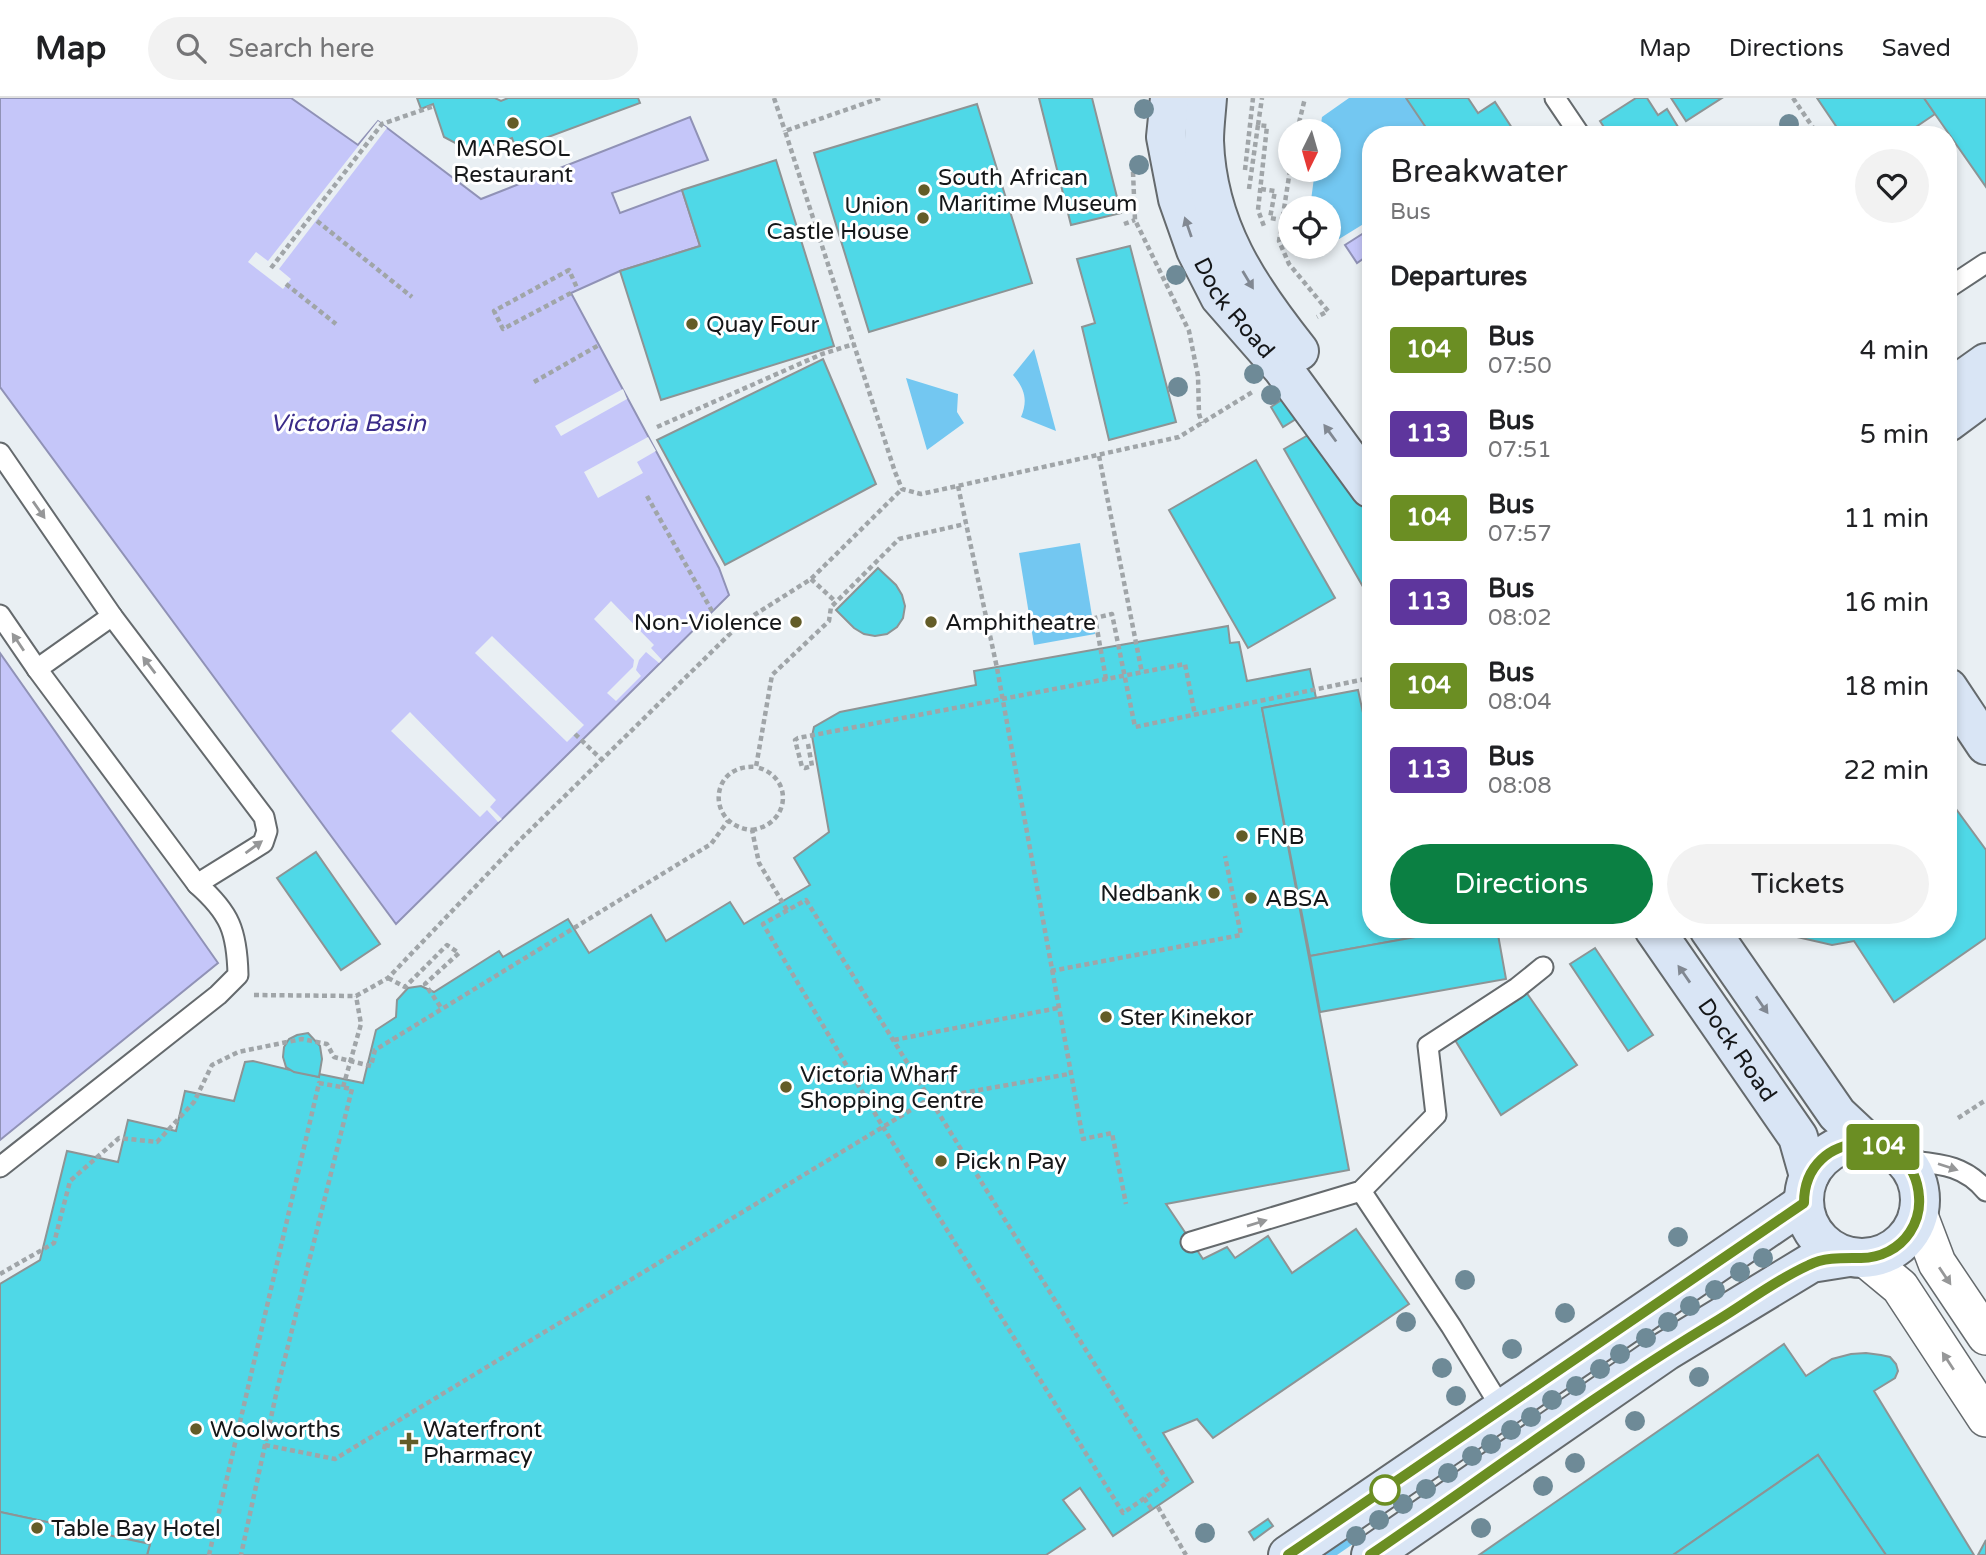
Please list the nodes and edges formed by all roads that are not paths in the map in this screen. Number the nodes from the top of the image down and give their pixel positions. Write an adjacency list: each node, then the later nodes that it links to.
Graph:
1 (1170, 98): 13 (street, Dock Road, one-way to 1)
2 (1207, 98): 11 (street, Dock Road, one-way to 11)
3 (1555, 98): 4 (lane)
4 (1574, 126)
5 (1986, 263): 6 (lane)
6 (1957, 282)
7 (1986, 363): 8 (street)
8 (1957, 384)
9 (1986, 394): 10 (street)
10 (1957, 415)
11 (1362, 433)
12 (0, 453): 15 (lane, one-way to 15)
13 (1362, 477)
14 (0, 615): 16 (lane, one-way to 14)
15 (112, 616): 16 (lane); 19 (lane, one-way to 15)
16 (37, 669): 19 (lane)
17 (1957, 702): 18 (street)
18 (1986, 745)
19 (197, 884): 25 (lane)
20 (1660, 938): 26 (street, Dock Road, one-way to 20)
21 (1715, 938): 23 (street, Dock Road, one-way to 23)
22 (1543, 967): 27 (lane)
23 (1869, 1143): 24 (street); 26 (street)
24 (1903, 1160): 28 (lane, one-way to 28); 29 (street)
25 (0, 1167)
26 (1806, 1190): 31 (street); 33 (street)
27 (1361, 1191): 30 (lane, one-way to 27); 33 (lane)
28 (1986, 1191)
29 (1918, 1213): 31 (street); 32 (street, one-way to 32)
30 (1191, 1242)
31 (1857, 1257): 34 (street, one-way to 31); 36 (street)
32 (1986, 1336)
33 (1502, 1409): 35 (street)
34 (1986, 1418)
35 (1288, 1555)
36 (1370, 1555)

